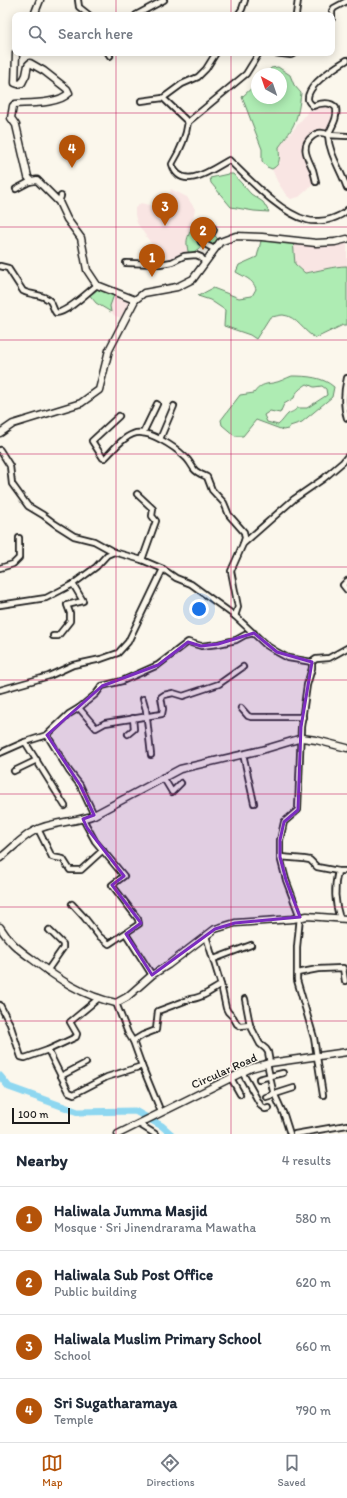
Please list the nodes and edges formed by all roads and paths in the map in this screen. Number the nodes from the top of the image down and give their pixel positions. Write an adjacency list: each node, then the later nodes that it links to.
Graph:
1 (40, 0): 7 (street)
2 (78, 0): 8 (street)
3 (164, 0): 9 (street)
4 (245, 0): 10 (street)
5 (298, 0): 11 (street)
6 (347, 1): 12 (street)
7 (35, 12)
8 (86, 12)
9 (142, 12)
10 (240, 12)
11 (296, 12)
12 (332, 12)
13 (16, 56): 22 (street)
14 (214, 56): 17 (street)
15 (257, 56): 19 (street)
16 (347, 60): 20 (street)
17 (163, 98): 18 (street); 19 (street)
18 (141, 101)
19 (188, 122): 27 (street)
20 (328, 135): 21 (street); 23 (street); 24 (street)
21 (347, 136)
22 (31, 181): 26 (street); 34 (street)
23 (346, 181): 25 (street)
24 (316, 182)
25 (347, 188)
26 (16, 189)
27 (347, 210)
28 (213, 228): 30 (street)
29 (347, 239): 30 (street)
30 (214, 249): 32 (street)
31 (126, 263): 32 (street)
32 (205, 263): 35 (street)
33 (0, 266): 34 (street)
34 (97, 285): 35 (street)
35 (135, 300): 41 (street)
36 (347, 378): 40 (street)
37 (157, 404): 42 (street)
38 (174, 406): 43 (street)
39 (119, 416): 42 (street)
40 (347, 418)
41 (0, 433)
42 (143, 434): 43 (street)
43 (160, 439): 48 (street)
44 (0, 450): 49 (street)
45 (347, 457): 48 (street)
46 (137, 494): 50 (street)
47 (19, 538): 51 (street)
48 (243, 544): 57 (street)
49 (114, 552): 50 (street); 54 (street)
50 (142, 560): 52 (street)
51 (0, 568)
52 (163, 569): 57 (street); 63 (street)
53 (347, 581): 55 (street)
54 (73, 584): 56 (street); 59 (street)
55 (347, 590)
56 (0, 604)
57 (235, 616): 58 (street)
58 (254, 633): 61 (street); 65 (street)
59 (53, 636)
60 (347, 648): 61 (street)
61 (312, 662): 68 (street)
62 (243, 667): 67 (street)
63 (0, 690)
64 (143, 699): 67 (street)
65 (79, 708): 69 (street); 71 (street)
66 (241, 708): 68 (street)
67 (146, 716): 69 (street); 77 (street)
68 (303, 717): 72 (street)
69 (132, 718): 70 (street)
70 (128, 734)
71 (47, 735): 73 (street); 84 (street)
72 (302, 738): 74 (street); 76 (street); 88 (street)
73 (25, 742): 75 (street); 78 (street)
74 (347, 748)
75 (0, 753)
76 (243, 754): 80 (street); 82 (street)
77 (151, 755)
78 (37, 760): 79 (street); 83 (street)
79 (14, 771)
80 (163, 777): 81 (street); 84 (street)
81 (182, 783)
82 (254, 803)
83 (65, 806)
84 (94, 815): 85 (street)
85 (83, 819): 86 (street); 87 (street)
86 (38, 829): 87 (street); 89 (street)
87 (103, 850): 97 (street)
88 (280, 857): 90 (street); 93 (street)
89 (0, 858)
90 (338, 871): 91 (street); 94 (street)
91 (347, 871)
92 (72, 904): 97 (street)
93 (300, 917): 94 (street); 98 (street); 103 (street)
94 (344, 919)
95 (0, 927): 101 (street)
96 (49, 930): 101 (street)
97 (126, 934): 104 (street)
98 (206, 936): 100 (street); 104 (street)
99 (251, 945): 100 (street)
100 (214, 959): 106 (street)
101 (47, 971): 107 (street)
102 (345, 972): 103 (street); 105 (street)
103 (297, 973): 115 (street)
104 (152, 975): 109 (street)
105 (345, 981)
106 (221, 985): 111 (street); 112 (street)
107 (99, 998): 109 (street); 113 (street)
108 (244, 999): 111 (street)
109 (116, 1003): 112 (street)
110 (0, 1005): 113 (street)
111 (250, 1025): 117 (street)
112 (133, 1041): 118 (street)
113 (48, 1050): 121 (street)
114 (347, 1052): 115 (street, Circular Road)
115 (317, 1055): 117 (street, Circular Road); 128 (street)
116 (86, 1063): 121 (street)
117 (268, 1063): 119 (street, Circular Road); 122 (street)
118 (142, 1066): 121 (street); 131 (street)
119 (242, 1072): 123 (street, Circular Road); 130 (street)
120 (283, 1073): 122 (street)
121 (61, 1076)
122 (269, 1077): 124 (street); 127 (street)
123 (231, 1078): 126 (street); 131 (street, Circular Road)
124 (259, 1079)
125 (294, 1088): 127 (street)
126 (240, 1094)
127 (274, 1095): 129 (street); 137 (street)
128 (323, 1095)
129 (266, 1098)
130 (269, 1108)
131 (161, 1112): 132 (street, Circular Road)
132 (138, 1124): 135 (street, Circular Road); 136 (street)
133 (347, 1125): 134 (street)
134 (316, 1132): 138 (street)
135 (118, 1134)
136 (155, 1134)
137 (290, 1134)
138 (295, 1134)

